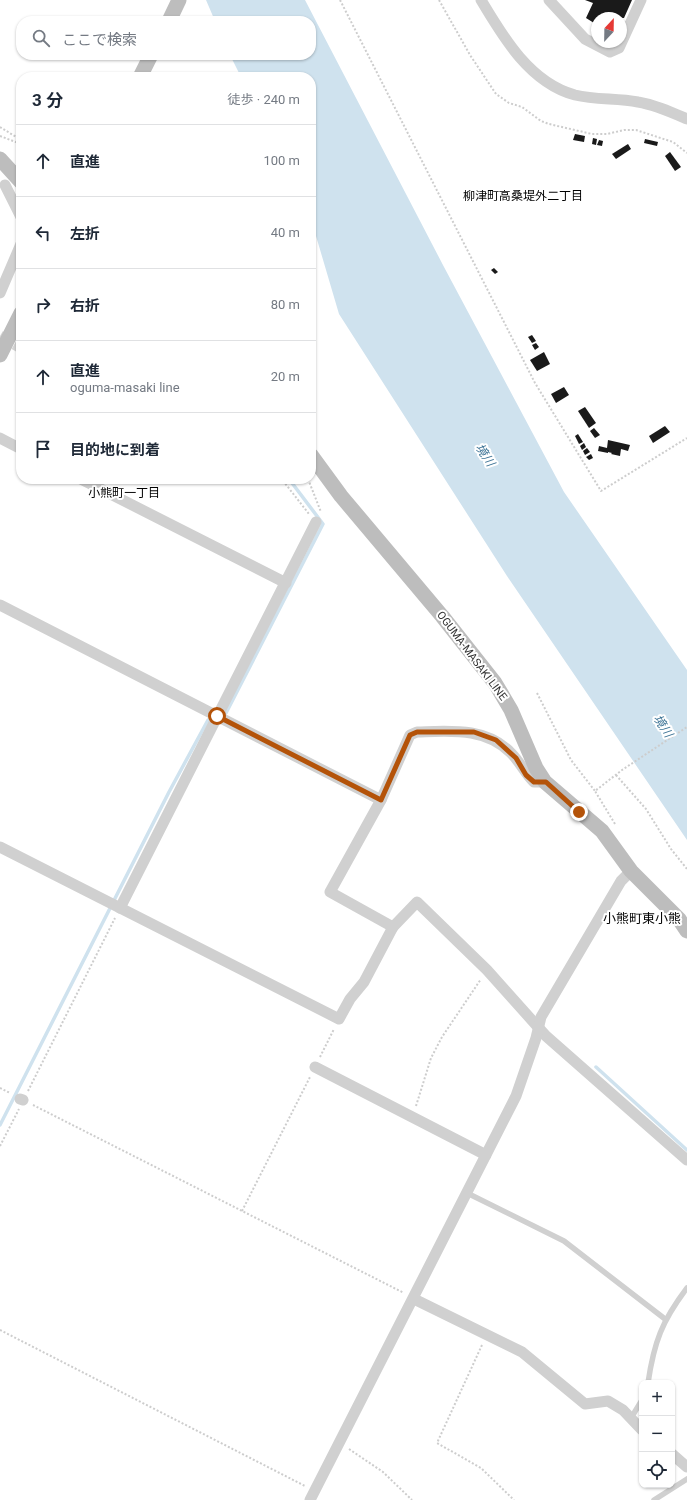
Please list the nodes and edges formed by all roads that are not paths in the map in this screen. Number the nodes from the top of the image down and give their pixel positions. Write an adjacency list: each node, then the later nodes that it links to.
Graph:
1 (179, 0): 5 (main road)
2 (481, 0): 8 (street)
3 (549, 0): 4 (street)
4 (641, 0)
5 (171, 16)
6 (148, 60): 7 (main road)
7 (142, 72)
8 (687, 119)
9 (0, 159): 10 (main road)
10 (16, 177)
11 (2, 184): 12 (street)
12 (16, 208)
13 (16, 256): 14 (street)
14 (0, 293)
15 (16, 323): 16 (main road)
16 (0, 355)
17 (0, 438): 18 (street)
18 (16, 446)
19 (316, 462): 25 (main road, OGUMA-MASAKI LINE)
20 (91, 484): 22 (street)
21 (316, 522): 22 (street)
22 (286, 583): 24 (street)
23 (0, 605): 24 (street)
24 (217, 716): 26 (street); 29 (street)
25 (546, 782): 26 (street); 28 (main road, OGUMA-MASAKI LINE)
26 (381, 800): 30 (street)
27 (0, 847): 29 (street)
28 (631, 871): 31 (main road, OGUMA-MASAKI LINE); 32 (street)
29 (120, 908): 30 (street)
30 (393, 927): 32 (street)
31 (687, 931)
32 (538, 1026): 34 (street); 35 (street)
33 (316, 1067): 34 (street)
34 (486, 1155): 36 (street)
35 (687, 1160)
36 (467, 1193): 38 (street); 39 (lane)
37 (687, 1288): 39 (lane)
38 (414, 1298): 42 (street); 47 (street)
39 (665, 1319): 40 (lane)
40 (648, 1380)
41 (639, 1405): 42 (lane)
42 (631, 1418): 43 (street)
43 (639, 1427)
44 (675, 1457): 45 (street)
45 (687, 1467)
46 (687, 1479): 48 (lane)
47 (313, 1495)
48 (654, 1500)

